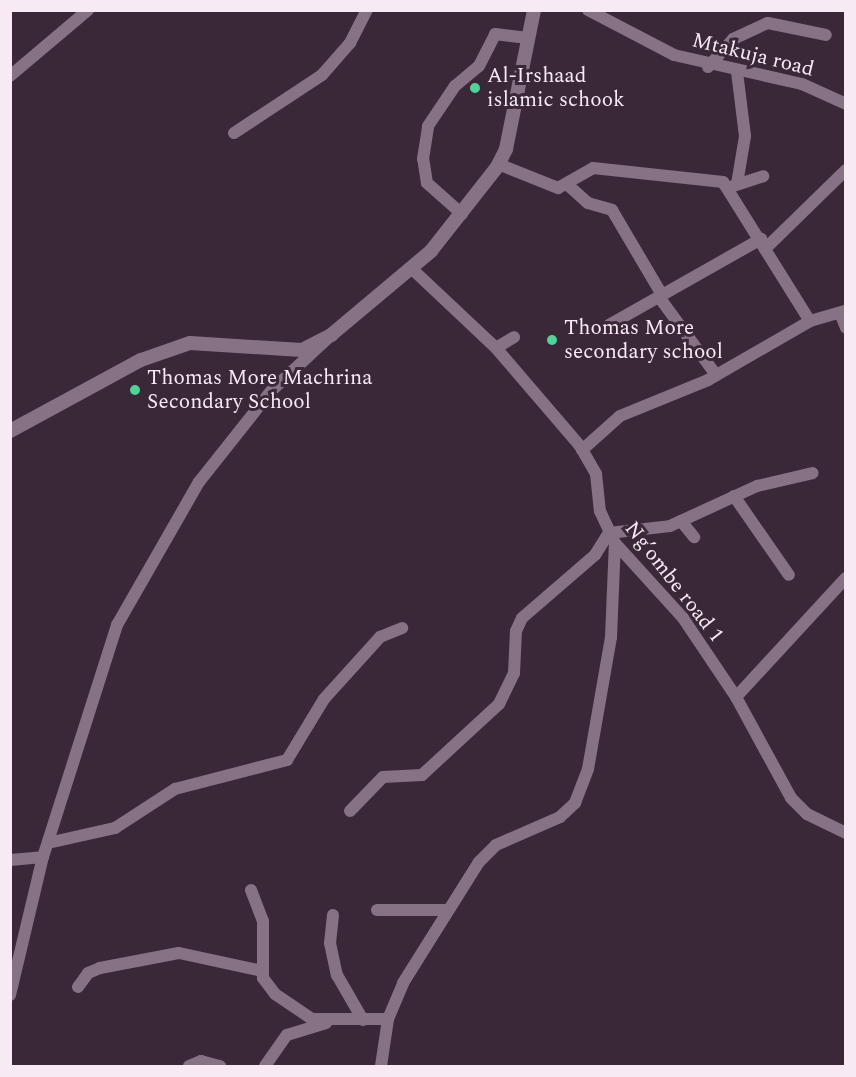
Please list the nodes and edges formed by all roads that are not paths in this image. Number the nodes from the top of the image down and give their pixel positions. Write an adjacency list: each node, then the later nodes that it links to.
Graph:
1 (88, 10): 9 (street)
2 (367, 10): 11 (street)
3 (534, 10): 6 (street)
4 (588, 10): 7 (street, Mtakuja road)
5 (826, 35): 7 (street)
6 (528, 38): 12 (street); 17 (street)
7 (708, 67): 8 (street, Mtakuja road)
8 (738, 72): 10 (street, Mtakuja road); 16 (street)
9 (10, 76)
10 (846, 104)
11 (234, 133)
12 (498, 164): 15 (street); 17 (street)
13 (846, 170): 18 (street)
14 (763, 176): 16 (street)
15 (569, 186): 16 (street); 20 (street)
16 (733, 186): 18 (street)
17 (462, 214): 19 (street)
18 (763, 244): 20 (street); 22 (street)
19 (411, 268): 25 (street); 27 (street, Ng’ombe road 1)
20 (661, 296): 23 (street); 28 (street)
21 (843, 312): 22 (street); 24 (street)
22 (810, 321): 28 (street)
23 (609, 325)
24 (846, 328)
25 (331, 335): 29 (street); 42 (street)
26 (514, 337): 27 (street)
27 (496, 348): 30 (street, Ng’ombe road 1)
28 (716, 375): 30 (street)
29 (10, 431)
30 (582, 450): 35 (street, Ng’ombe road 1)
31 (813, 473): 32 (street)
32 (735, 496): 33 (street); 36 (street)
33 (681, 521): 34 (street); 35 (street)
34 (694, 537)
35 (612, 538): 39 (street, Ng’ombe road 1); 40 (street); 47 (street)
36 (789, 575)
37 (846, 578): 39 (street)
38 (402, 628): 42 (street)
39 (736, 697): 41 (street, Ng’ombe road 1)
40 (350, 811)
41 (846, 833)
42 (48, 843): 43 (street)
43 (43, 857): 44 (street); 51 (street)
44 (10, 860)
45 (251, 890): 49 (street)
46 (377, 910): 47 (street)
47 (448, 910): 52 (street)
48 (333, 915): 53 (street)
49 (262, 971): 50 (street); 54 (street)
50 (78, 987)
51 (10, 995)
52 (388, 1019): 53 (street); 58 (street)
53 (363, 1020): 54 (street)
54 (334, 1022): 57 (street)
55 (189, 1066): 56 (street)
56 (220, 1066)
57 (265, 1066)
58 (381, 1066)

